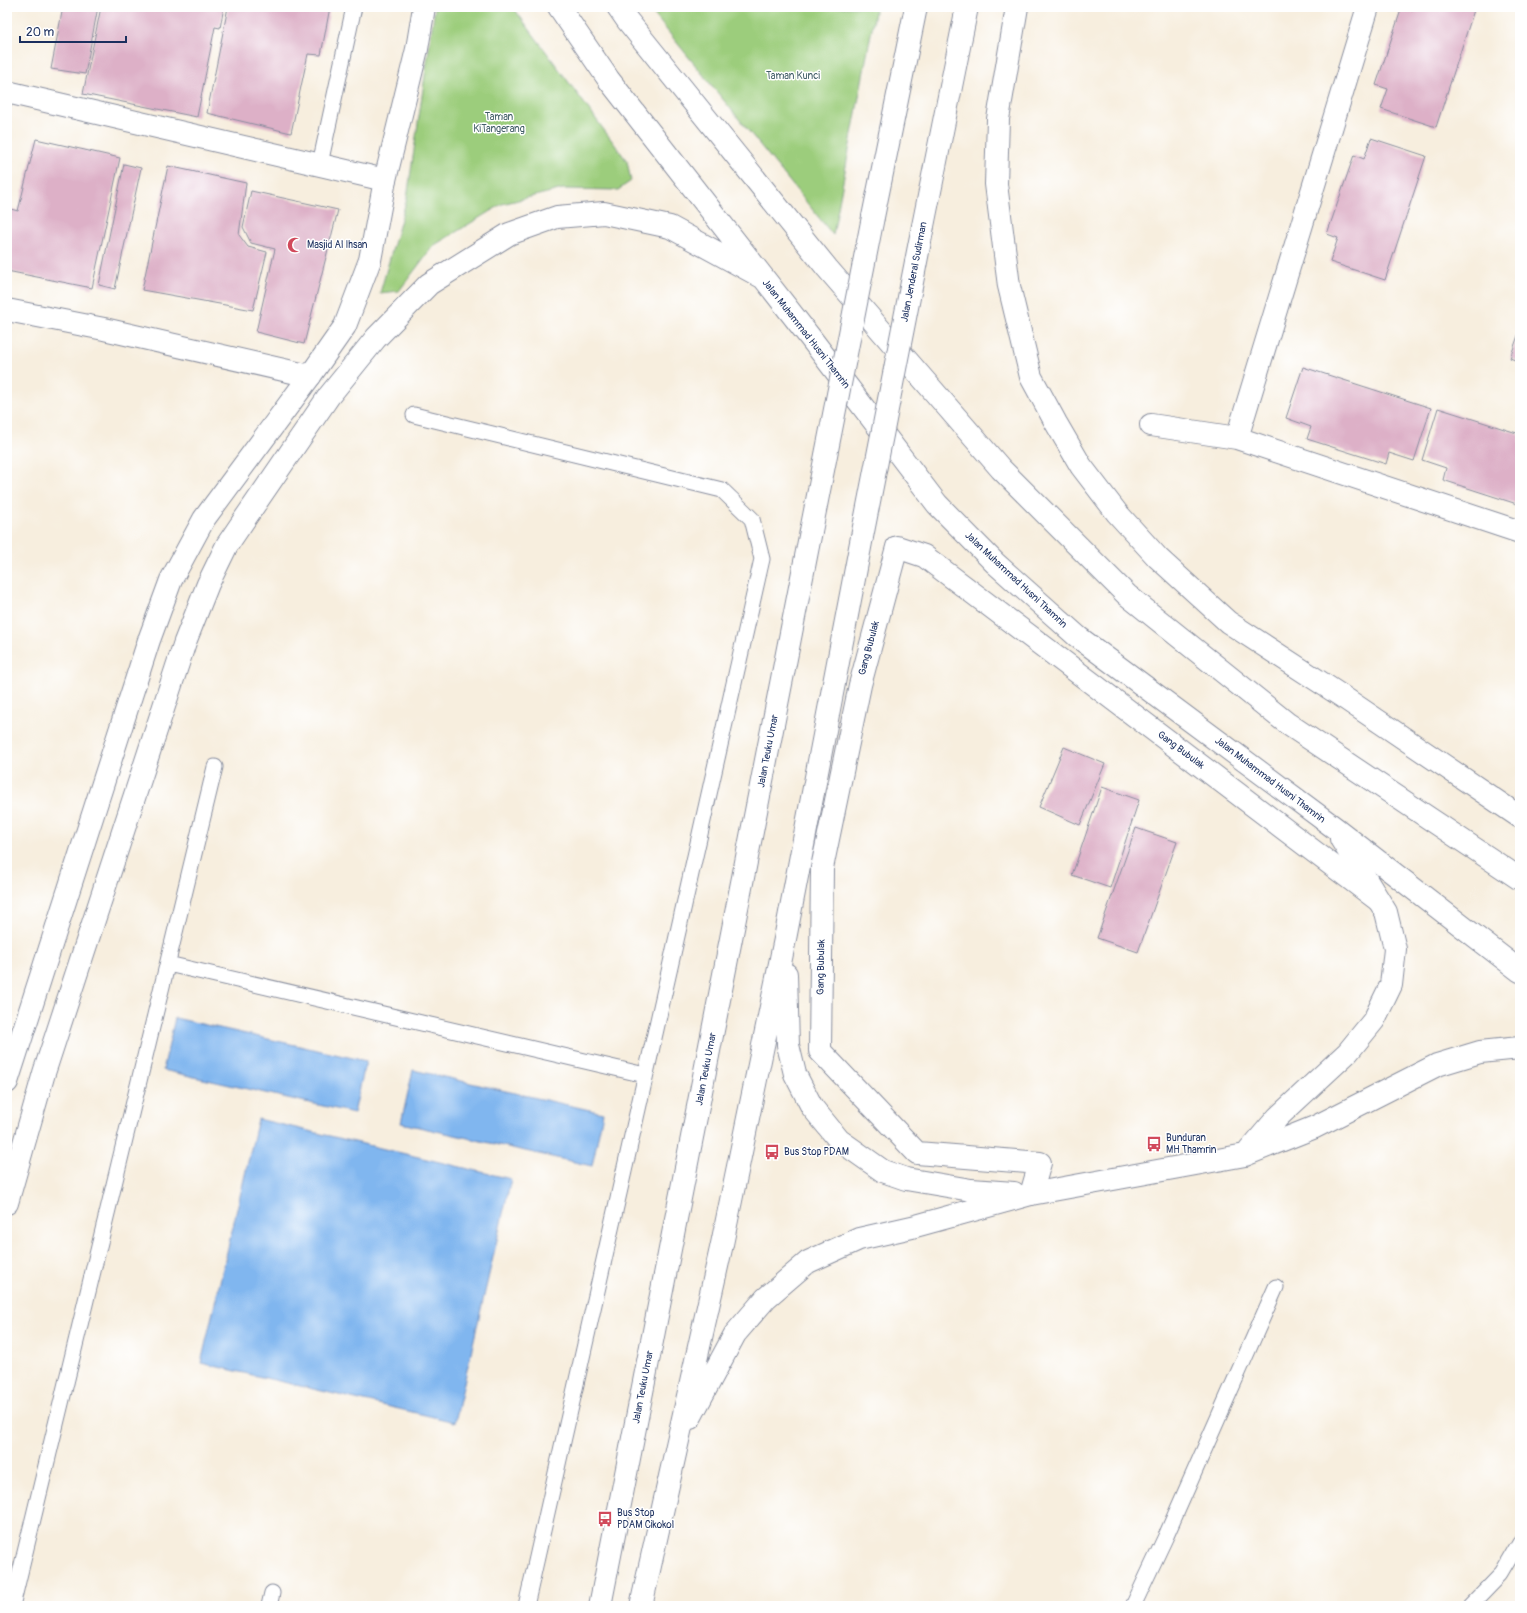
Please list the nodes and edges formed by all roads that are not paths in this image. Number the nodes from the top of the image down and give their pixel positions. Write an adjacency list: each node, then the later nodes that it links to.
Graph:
1 (354, 7): 10 (lane)
2 (424, 7): 11 (main road)
3 (559, 7): 12 (main road, Jalan Muhammad Husni Thamrin)
4 (618, 7): 22 (main road)
5 (916, 7): 38 (main road, Jalan Teuku Umar, bridge)
6 (967, 7): 24 (main road, Jalan Jenderal Sudirman, bridge)
7 (1017, 7): 20 (main road)
8 (1368, 7): 17 (main road)
9 (7, 92): 10 (main road)
10 (320, 164): 11 (main road)
11 (385, 180): 14 (main road)
12 (762, 277): 21 (main road, Jalan Muhammad Husni Thamrin); 32 (main road)
13 (7, 310): 14 (main road)
14 (310, 376): 29 (main road)
15 (414, 415): 28 (lane)
16 (1151, 426): 17 (main road)
17 (1238, 438): 18 (main road)
18 (1520, 532)
19 (215, 767): 25 (lane)
20 (1520, 817)
21 (1335, 828): 23 (main road); 26 (main road, Jalan Muhammad Husni Thamrin)
22 (1520, 879)
23 (1379, 901): 30 (main road); 31 (main road, Gang Bubulak)
24 (785, 939): 31 (main road); 34 (main road)
25 (168, 964): 28 (lane); 36 (lane)
26 (1520, 971)
27 (1520, 1048): 30 (main road)
28 (645, 1075): 37 (lane)
29 (7, 1082)
30 (1246, 1155): 31 (main road)
31 (1031, 1194): 34 (main road)
32 (7, 1202)
33 (1276, 1287): 40 (lane)
34 (677, 1442): 39 (main road)
35 (1520, 1541): 41 (lane)
36 (12, 1606)
37 (526, 1606)
38 (600, 1606)
39 (641, 1606)
40 (1133, 1606)
41 (1470, 1606)

